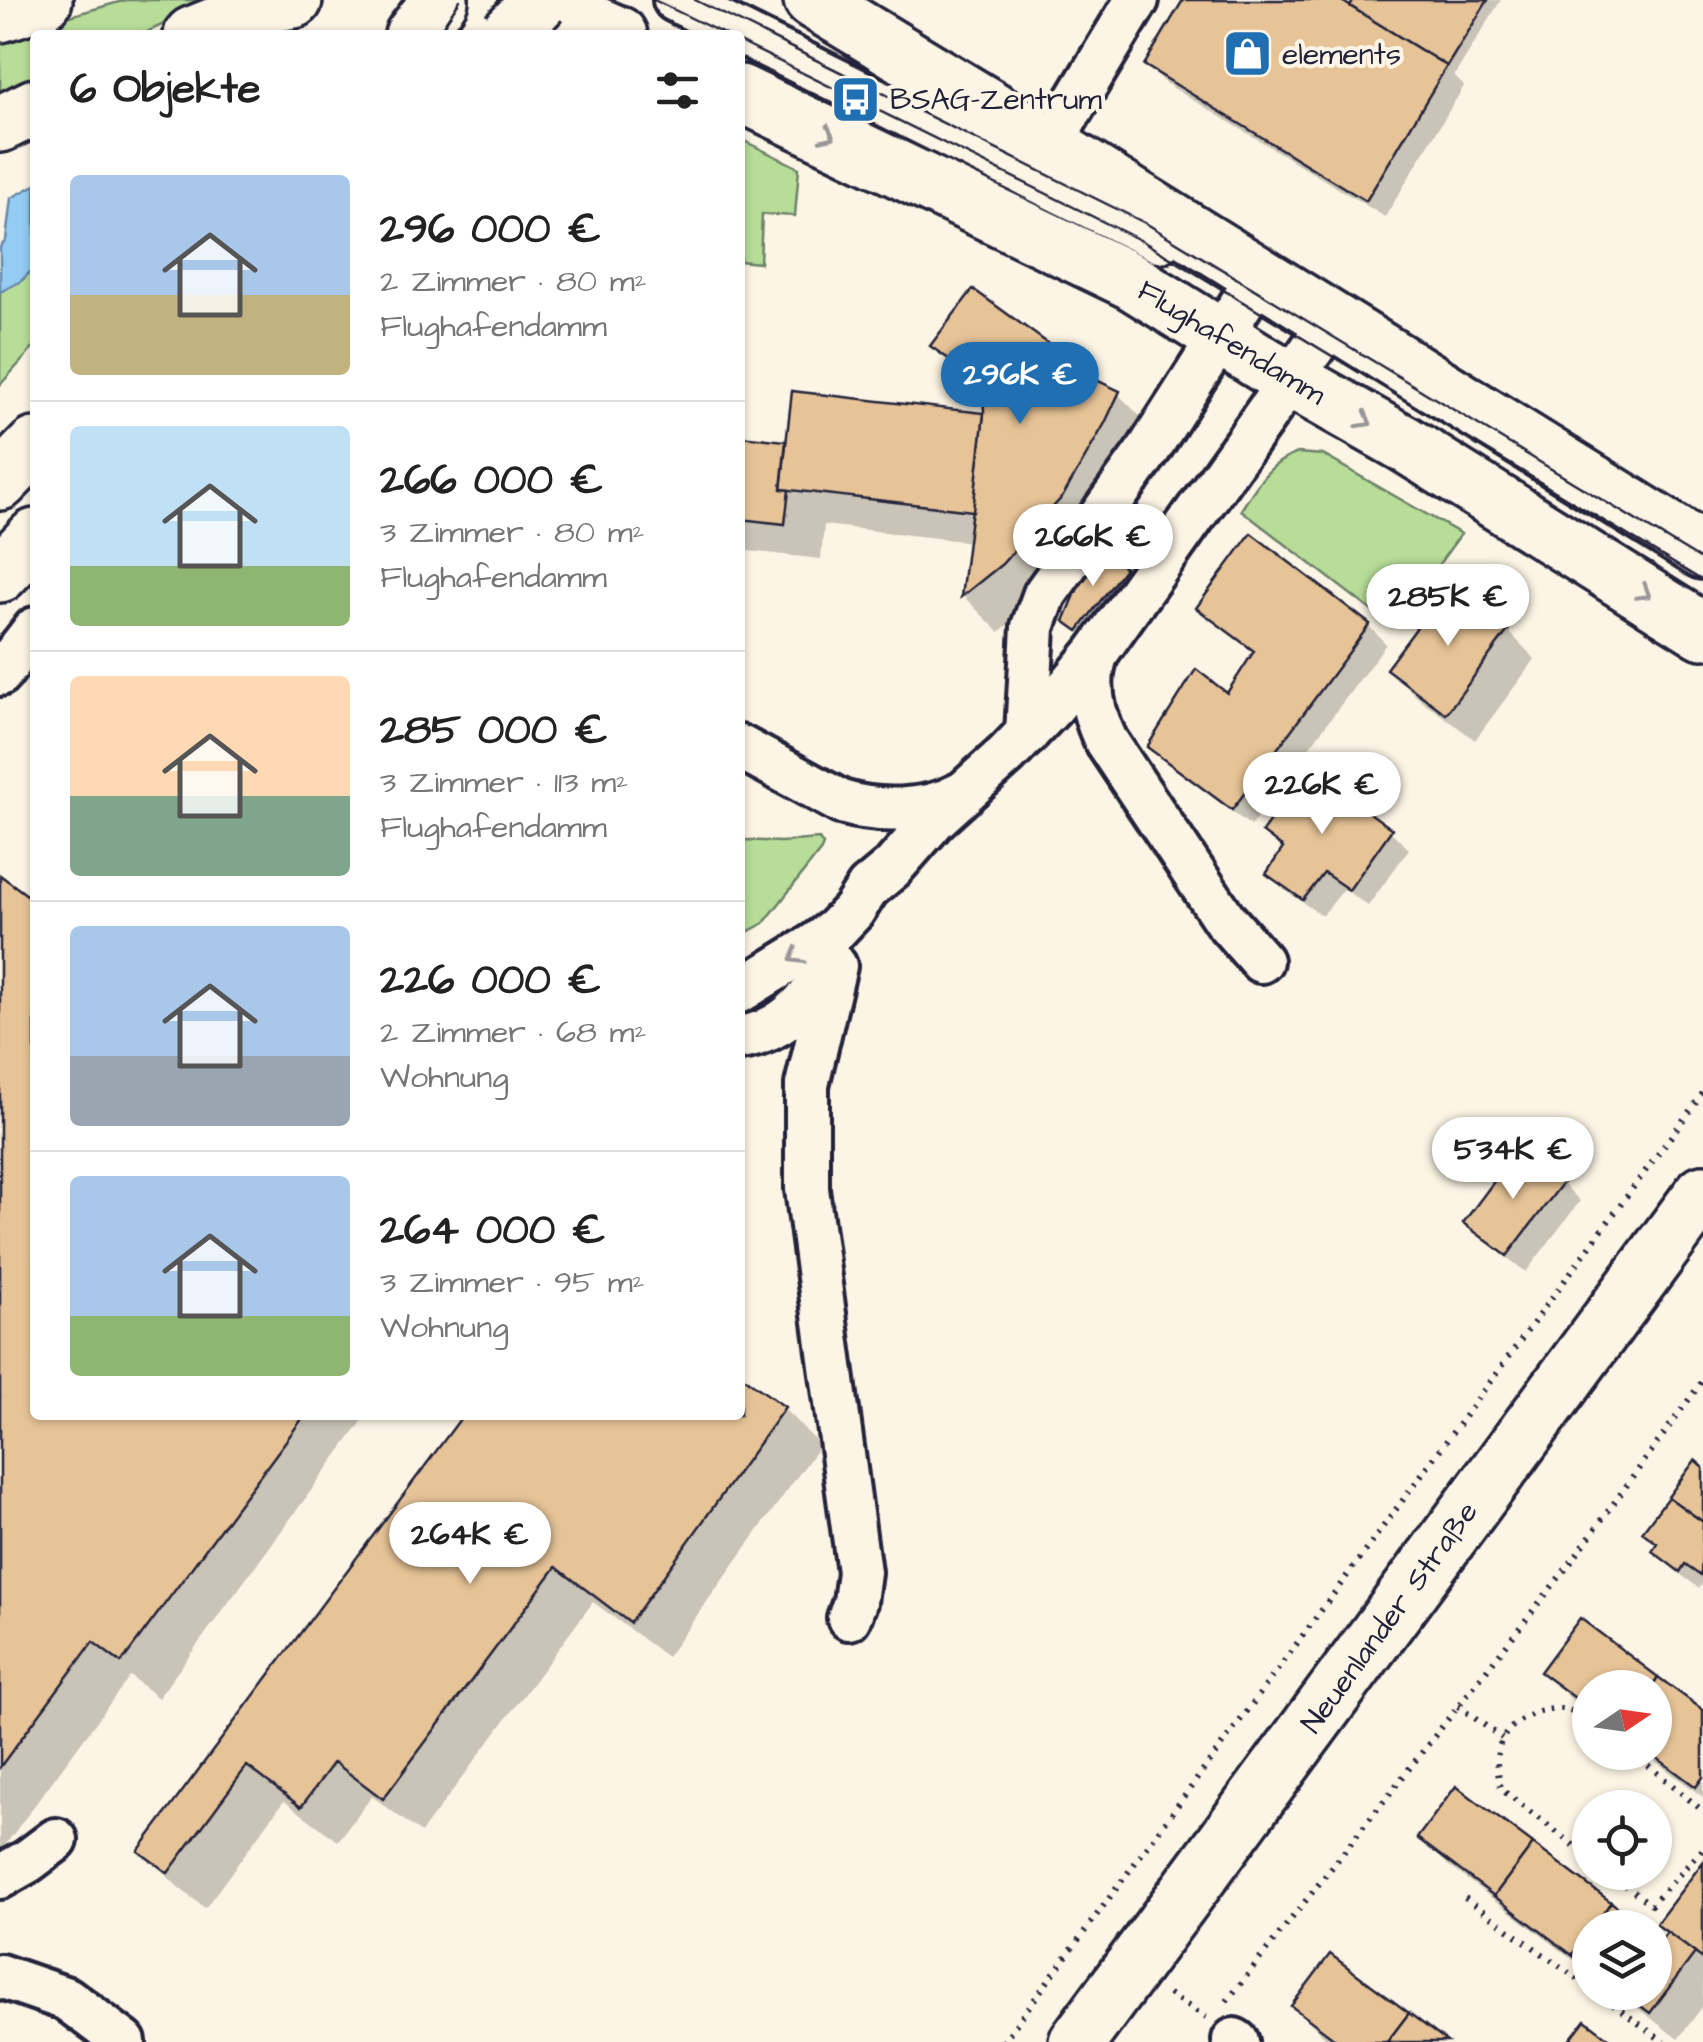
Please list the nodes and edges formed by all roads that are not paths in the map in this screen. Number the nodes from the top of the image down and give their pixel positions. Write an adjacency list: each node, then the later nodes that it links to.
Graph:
1 (294, 0): 8 (main road)
2 (440, 0): 9 (main road)
3 (528, 0): 11 (main road)
4 (541, 0): 10 (main road, bridge)
5 (675, 0): 12 (lane)
6 (1138, 0): 17 (lane)
7 (836, 6): 17 (main road, Flughafendamm)
8 (204, 30)
9 (417, 30)
10 (511, 30)
11 (608, 30)
12 (736, 30)
13 (745, 35): 18 (lane)
14 (745, 95): 18 (main road, Flughafendamm, one-way to 18)
15 (30, 109): 16 (main road)
16 (0, 124)
17 (1050, 146): 18 (main road, Flughafendamm)
18 (1242, 302): 19 (main road, Flughafendamm); 19 (main road, Flughafendamm); 30 (lane)
19 (1314, 346): 23 (main road, Flughafendamm); 24 (lane); 26 (main road, Flughafendamm, one-way to 26); 28 (lane)
20 (30, 451): 21 (main road)
21 (0, 482)
22 (30, 542): 25 (main road)
23 (1703, 552)
24 (1703, 570)
25 (0, 574)
26 (1703, 631)
27 (30, 635): 29 (lane)
28 (1098, 651): 30 (lane); 31 (lane)
29 (0, 674)
30 (1026, 734): 31 (lane); 33 (lane)
31 (1106, 741): 35 (lane)
32 (745, 750): 33 (lane)
33 (964, 792): 34 (lane)
34 (892, 868): 36 (lane); 37 (lane, one-way to 37)
35 (1261, 961)
36 (835, 966): 38 (lane); 40 (lane)
37 (745, 988)
38 (745, 1037)
39 (1703, 1193): 45 (main road, Neuenlander Straße)
40 (848, 1618)
41 (56, 1840): 42 (lane)
42 (0, 1877)
43 (0, 1976): 44 (lane)
44 (124, 2042)
45 (1077, 2042)

